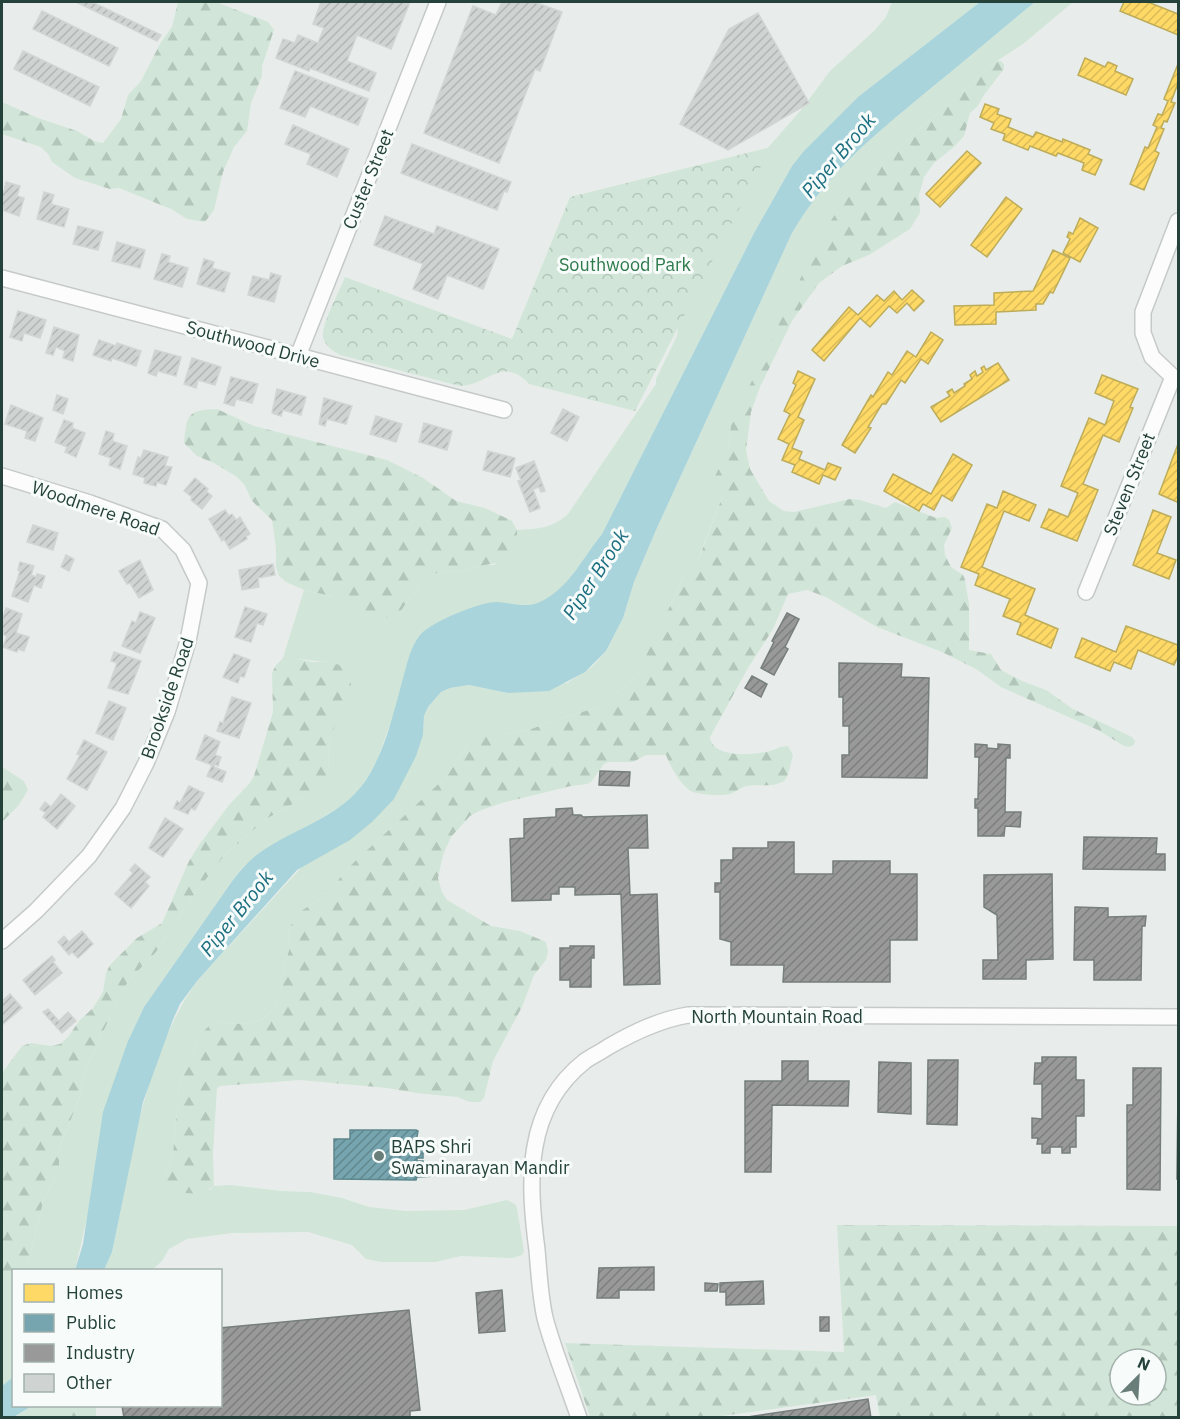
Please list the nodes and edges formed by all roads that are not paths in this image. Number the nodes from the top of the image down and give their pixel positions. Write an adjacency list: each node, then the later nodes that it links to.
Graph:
1 (438, 2): 4 (street, Custer Street)
2 (1179, 221): 5 (street)
3 (2, 278): 4 (street, Southwood Drive)
4 (298, 356): 6 (street, Southwood Drive)
5 (1176, 378): 9 (street, Steven Street)
6 (504, 410)
7 (2, 478): 8 (street, Woodmere Road)
8 (199, 583): 10 (street, Brookside Road)
9 (1086, 592)
10 (2, 941)
11 (1179, 1017): 12 (street, North Mountain Road)
12 (579, 1418)

